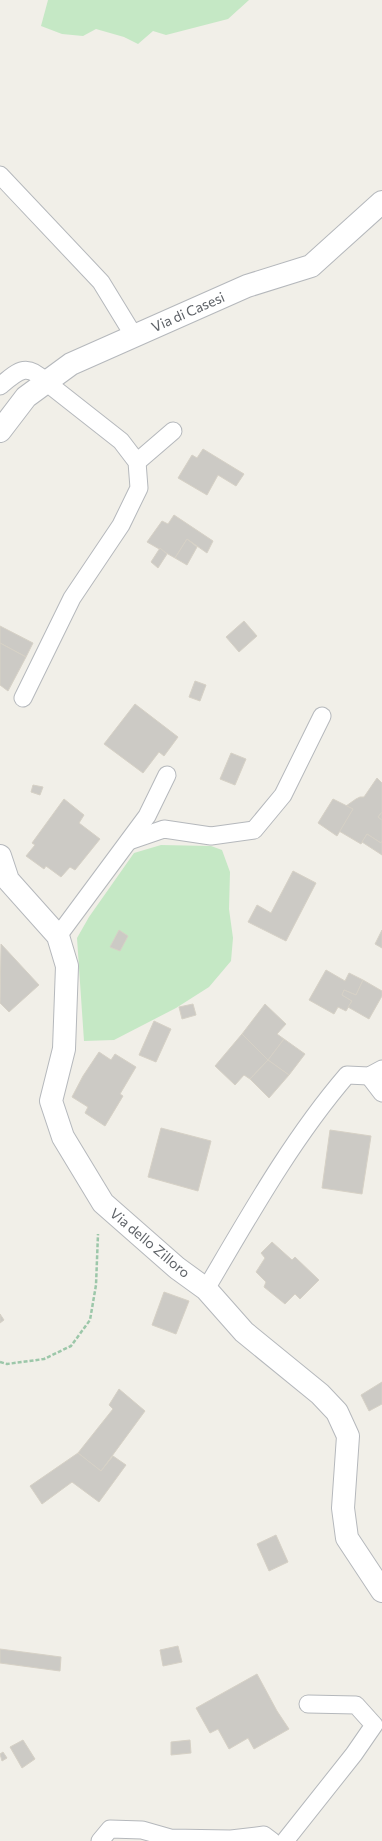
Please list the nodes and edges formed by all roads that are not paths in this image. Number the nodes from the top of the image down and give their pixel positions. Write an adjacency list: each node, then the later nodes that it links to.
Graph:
1 (0, 175): 3 (lane)
2 (382, 202): 3 (street, Via di Casesi)
3 (134, 336): 4 (street, Via di Casesi)
4 (46, 382): 5 (lane); 6 (street, Via di Casesi); 8 (lane)
5 (0, 386)
6 (0, 431)
7 (173, 431): 8 (lane)
8 (137, 462): 9 (lane)
9 (23, 698)
10 (322, 716): 12 (lane)
11 (167, 776): 12 (lane)
12 (129, 841): 14 (lane)
13 (0, 856): 14 (street, Via dello Zilloro)
14 (58, 936): 17 (street, Via dello Zilloro)
15 (376, 1072): 16 (lane); 17 (lane)
16 (382, 1093)
17 (206, 1289): 18 (street, Via dello Zilloro)
18 (382, 1591)
19 (308, 1704): 22 (lane)
20 (100, 1841): 21 (lane)
21 (272, 1841)
22 (285, 1841)

